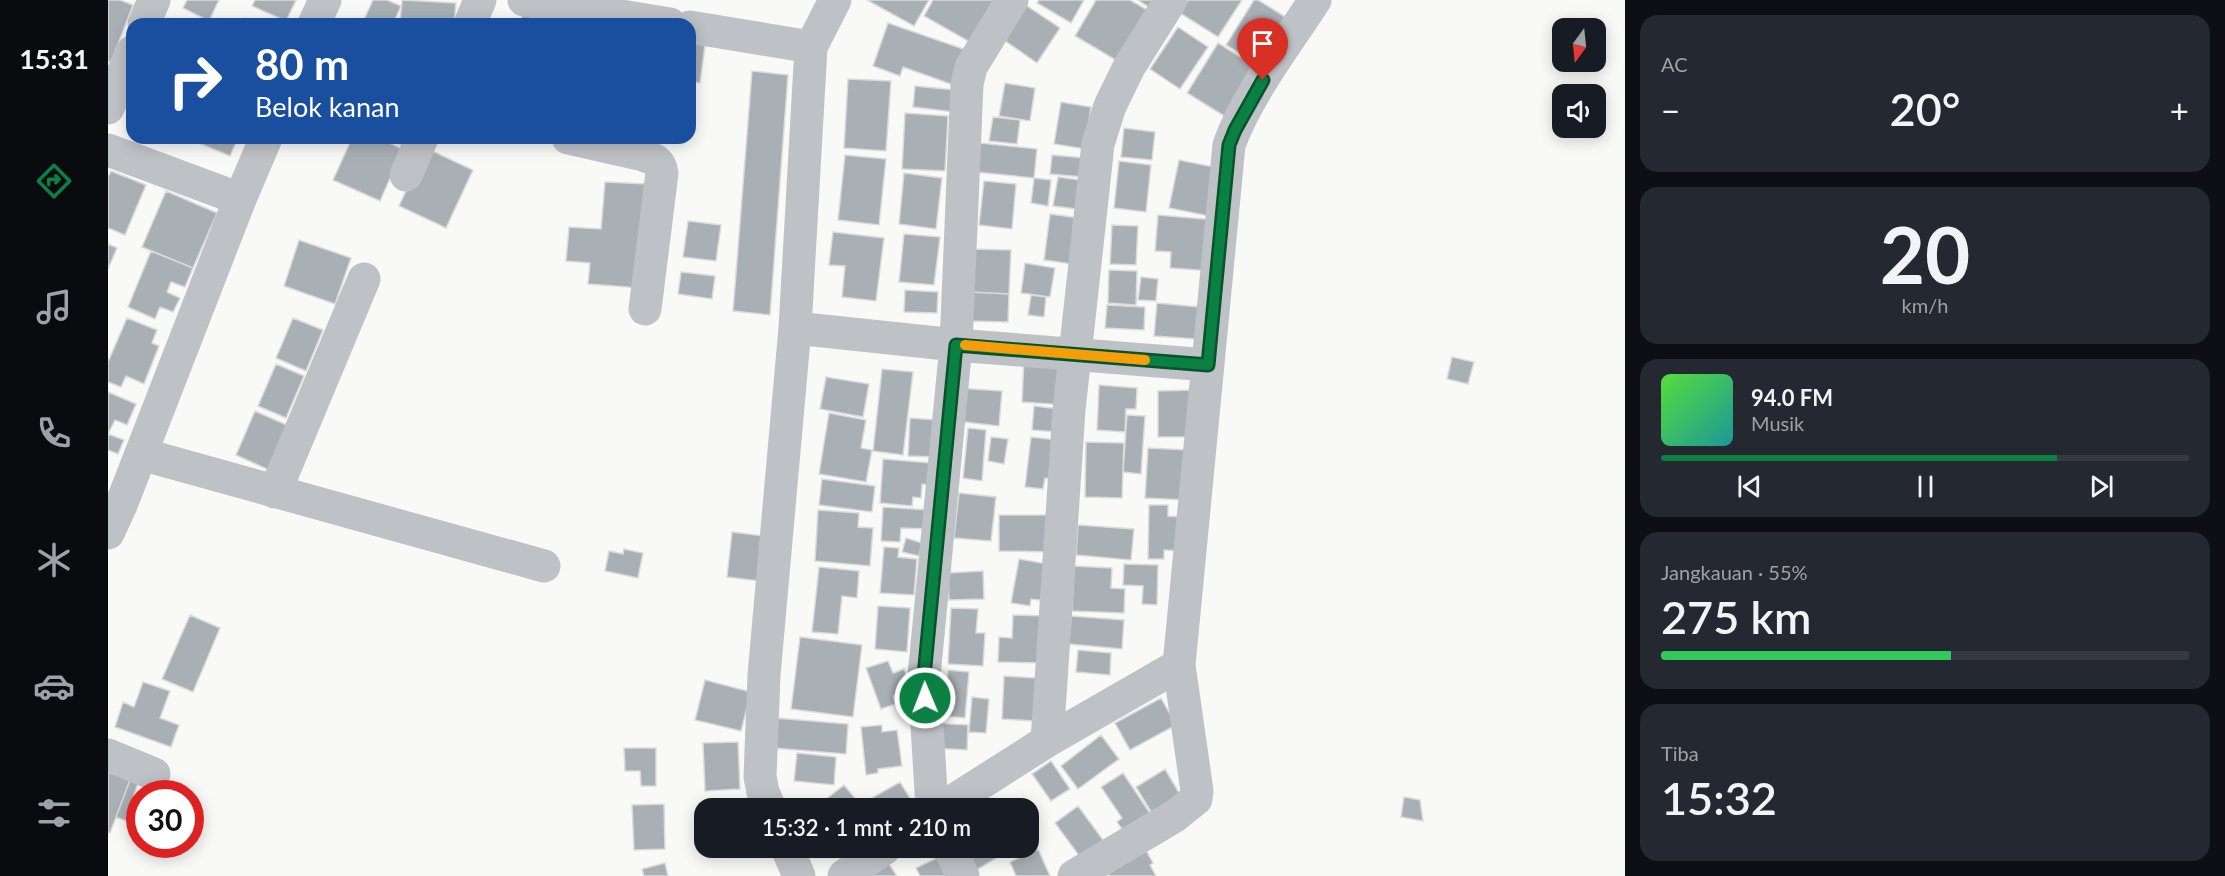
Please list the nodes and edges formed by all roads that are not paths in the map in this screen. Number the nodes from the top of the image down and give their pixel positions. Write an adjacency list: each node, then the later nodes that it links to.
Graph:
1 (154, 0): 9 (street)
2 (325, 0): 10 (street)
3 (480, 0): 11 (street)
4 (524, 0): 12 (street)
5 (835, 0): 14 (street)
6 (1012, 0): 26 (street)
7 (1172, 0): 27 (street)
8 (1315, 0): 28 (street)
9 (146, 18)
10 (317, 18)
11 (472, 18)
12 (634, 18)
13 (696, 28): 14 (street)
14 (811, 47): 25 (street)
15 (126, 66): 16 (street)
16 (108, 108)
17 (263, 144): 22 (street)
18 (419, 144): 21 (street)
19 (594, 144): 24 (street)
20 (108, 150): 22 (street)
21 (406, 175)
22 (240, 199): 29 (street)
23 (364, 279): 30 (street)
24 (645, 309)
25 (795, 328): 26 (street); 37 (street)
26 (956, 345): 27 (street); 38 (street)
27 (1075, 354): 28 (street); 34 (street)
28 (1208, 365): 33 (street)
29 (141, 454): 30 (street); 31 (street)
30 (275, 492): 32 (street)
31 (112, 515)
32 (544, 566)
33 (1179, 665): 34 (street); 46 (street)
34 (1047, 741): 39 (street)
35 (108, 755): 36 (street)
36 (154, 774)
37 (765, 798)
38 (931, 798)
39 (958, 798)
40 (791, 858): 43 (street)
41 (870, 858): 44 (street)
42 (954, 858): 45 (street)
43 (799, 876)
44 (844, 876)
45 (963, 876)
46 (1074, 876)

